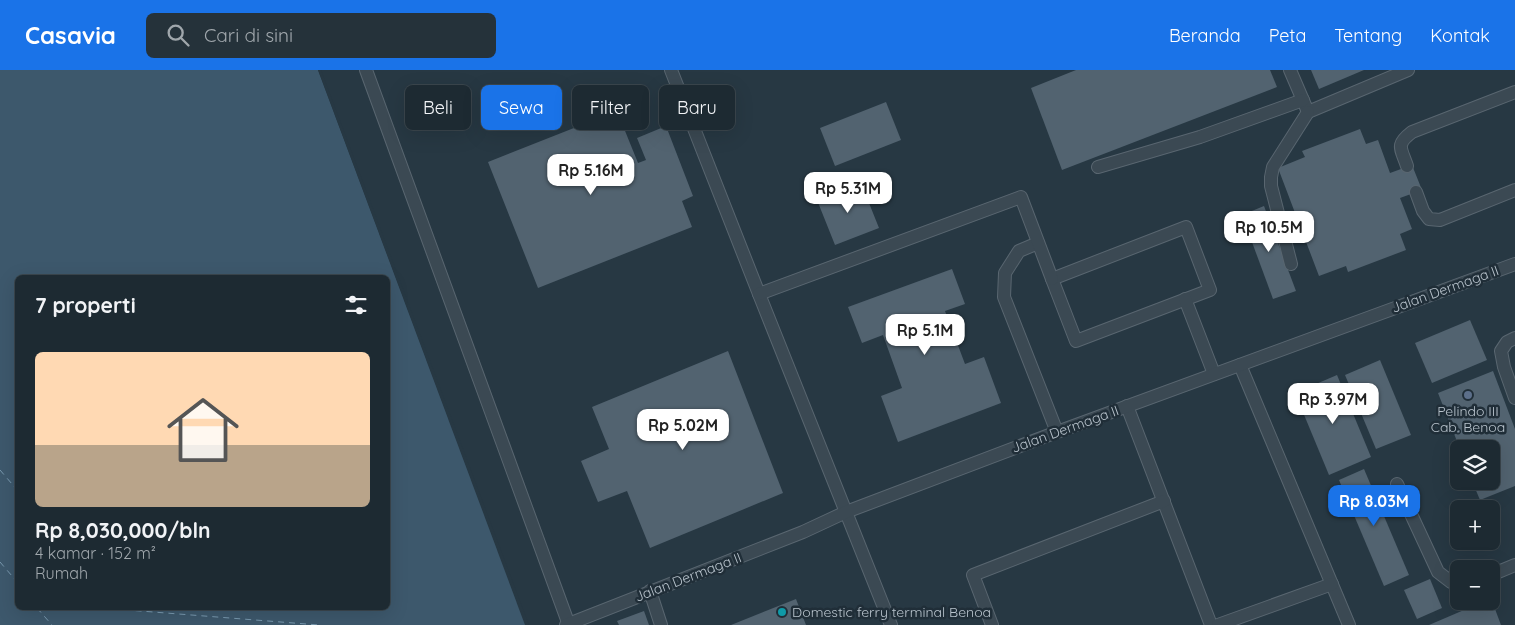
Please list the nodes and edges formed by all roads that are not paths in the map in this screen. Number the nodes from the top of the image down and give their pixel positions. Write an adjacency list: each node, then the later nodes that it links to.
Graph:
1 (366, 70): 31 (lane)
2 (671, 70): 15 (lane)
3 (1290, 70): 6 (lane)
4 (1408, 70): 6 (lane)
5 (1515, 92): 7 (lane)
6 (1305, 106): 8 (lane); 12 (lane)
7 (1407, 166)
8 (1098, 167)
9 (1515, 190): 10 (lane)
10 (1416, 192)
11 (1038, 243): 14 (lane); 15 (lane); 22 (lane)
12 (1291, 264)
13 (1515, 264): 18 (lane, Jalan Dermaga II)
14 (1052, 279): 16 (lane); 16 (lane)
15 (758, 294): 25 (lane)
16 (1185, 299): 19 (lane)
17 (1515, 338): 20 (lane)
18 (1240, 365): 19 (lane, Jalan Dermaga II); 29 (lane)
19 (1214, 374): 21 (lane, Jalan Dermaga II)
20 (1515, 398)
21 (1127, 406): 22 (lane, Jalan Dermaga II); 24 (lane)
22 (1058, 432): 25 (lane, Jalan Dermaga II)
23 (1397, 484): 28 (lane)
24 (1164, 501): 34 (lane); 35 (lane)
25 (846, 512): 30 (lane, Jalan Dermaga II); 33 (lane)
26 (1515, 565): 27 (lane)
27 (1500, 571)
28 (1450, 581)
29 (1332, 584): 36 (lane); 37 (lane)
30 (650, 591): 31 (lane, Jalan Dermaga II); 32 (lane)
31 (568, 625)
32 (661, 625)
33 (891, 625)
34 (992, 625)
35 (1211, 625)
36 (1218, 625)
37 (1349, 625)

